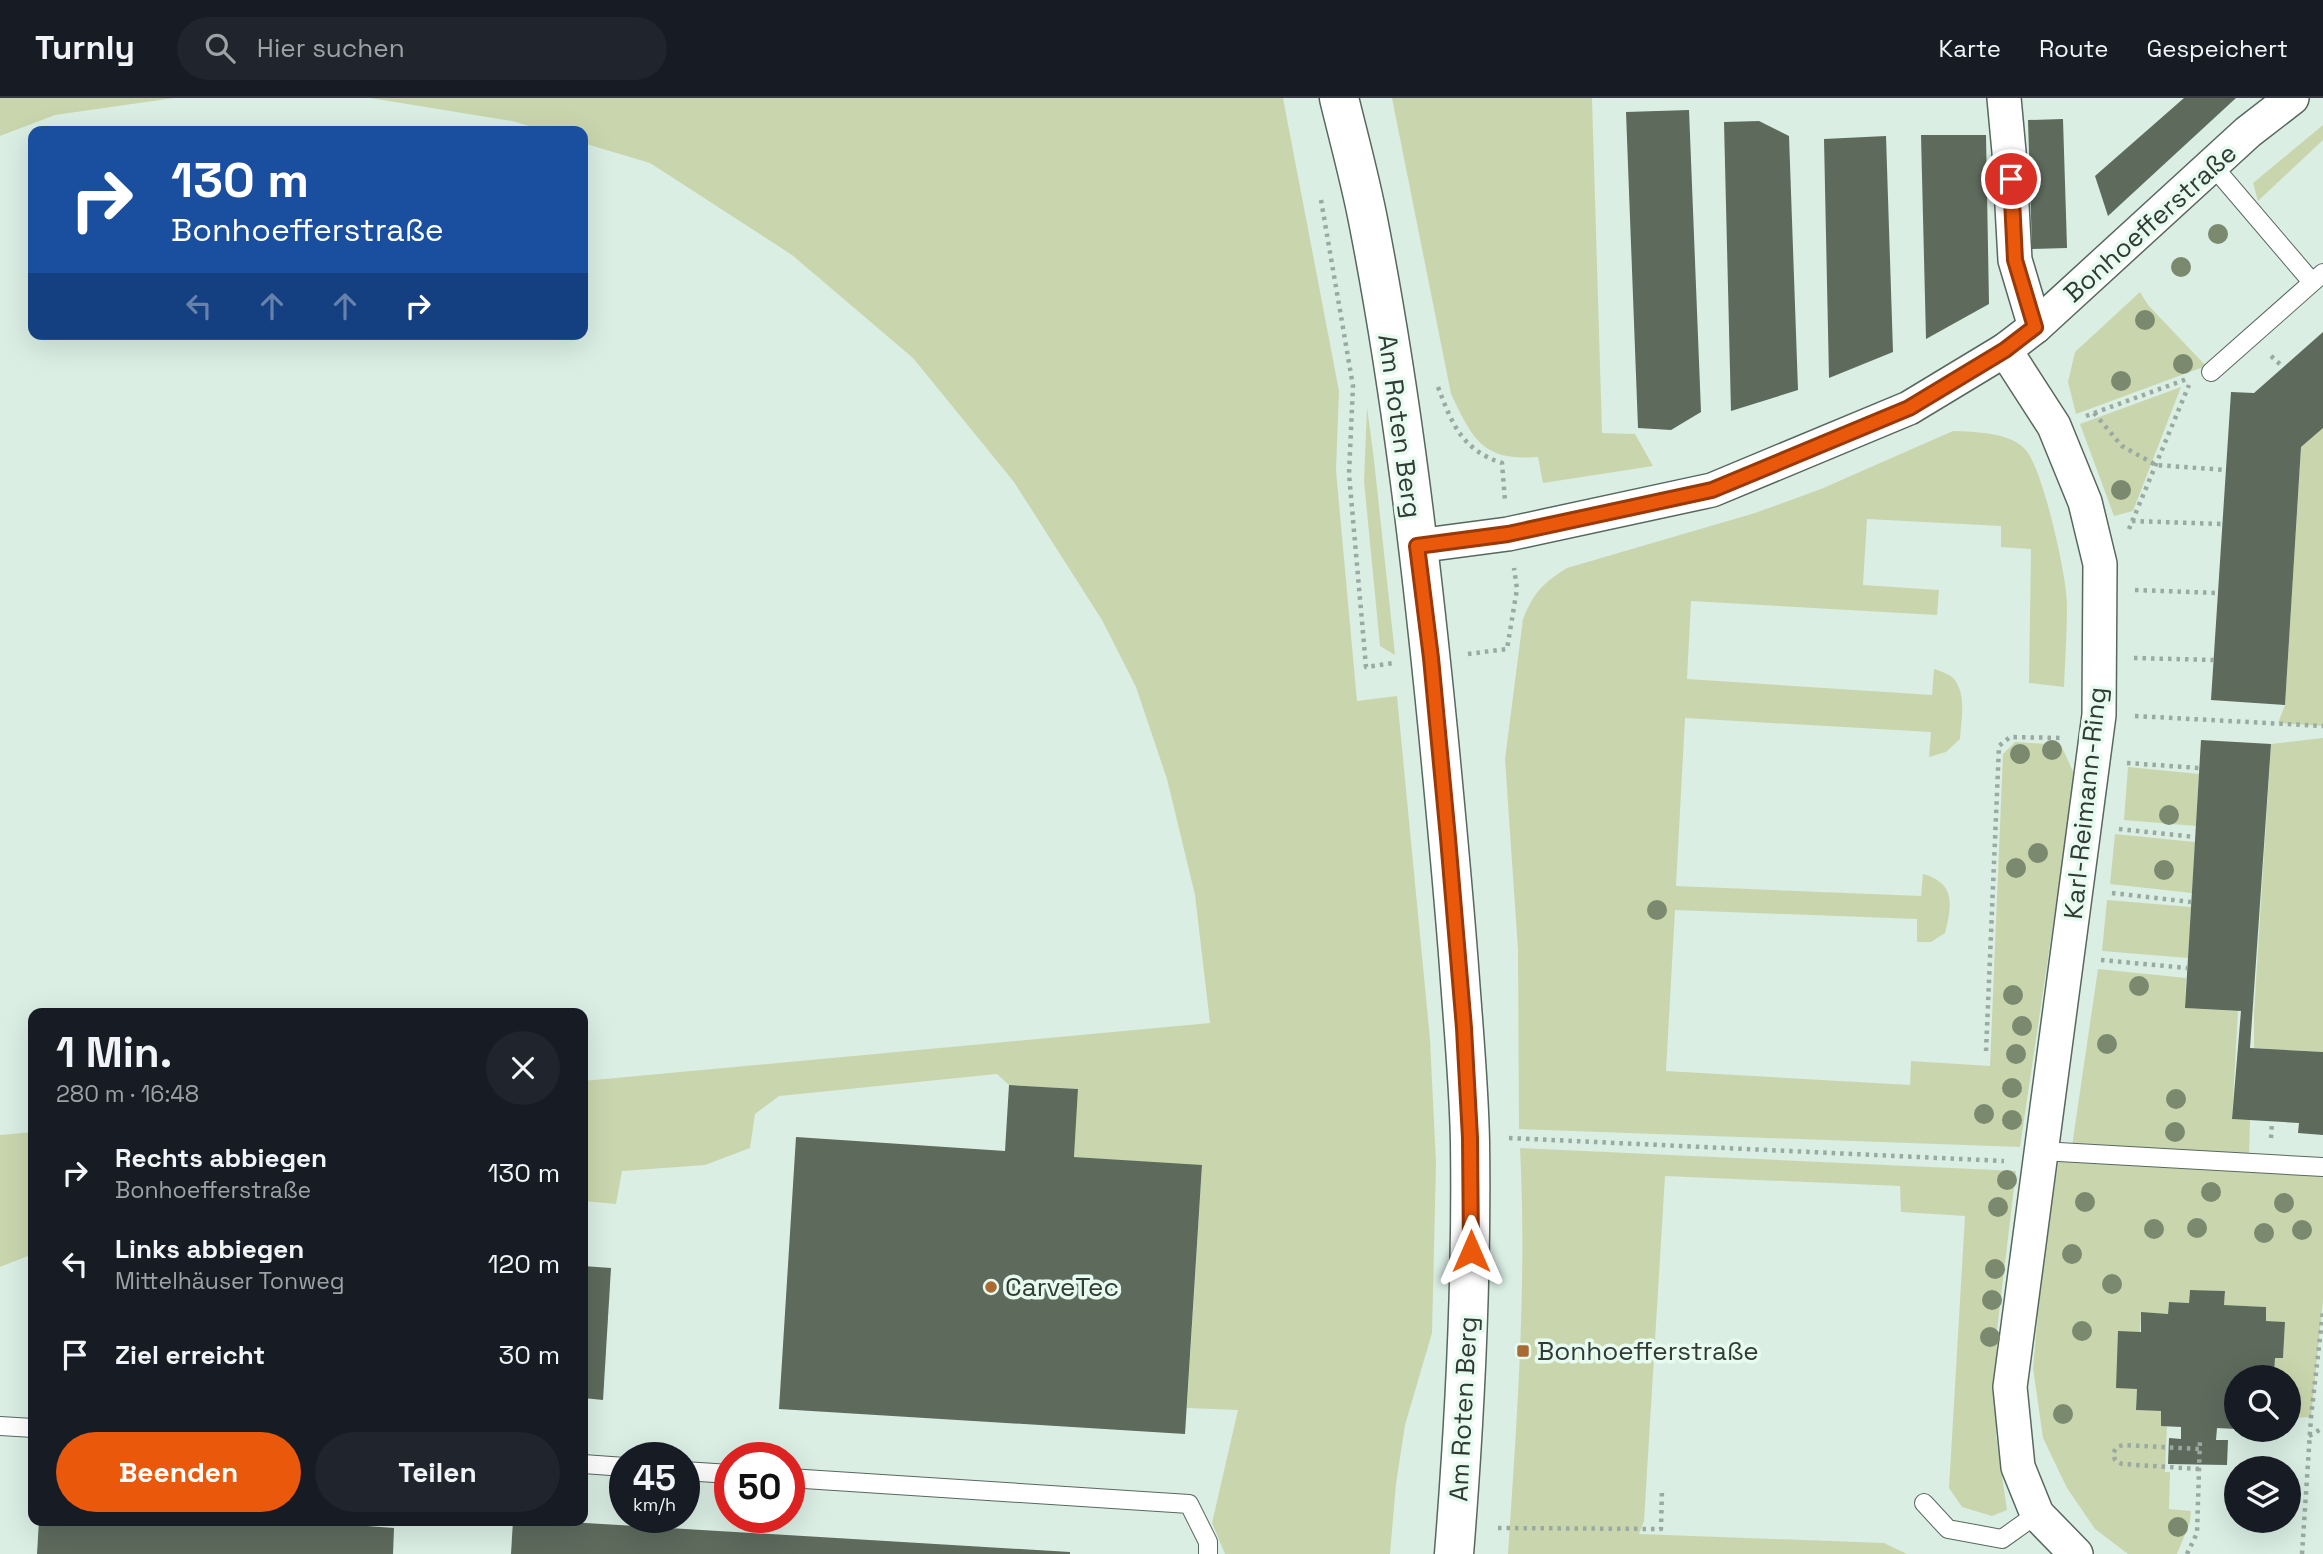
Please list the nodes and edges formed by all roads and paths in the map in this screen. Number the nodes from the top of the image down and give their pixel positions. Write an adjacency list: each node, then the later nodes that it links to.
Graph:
1 (1339, 98): 20 (main road, Am Roten Berg)
2 (2004, 98): 7 (street)
3 (2292, 98): 4 (street, Bonhoefferstraße)
4 (2213, 166): 6 (lane); 7 (street, Bonhoefferstraße)
5 (1320, 190): 27 (path)
6 (2318, 277): 9 (lane)
7 (2035, 327): 8 (street, Bonhoefferstraße)
8 (2005, 350): 12 (street, Karl-Reimann-Ring); 20 (street, Bonhoefferstraße)
9 (2211, 372)
10 (1436, 375): 13 (path)
11 (2094, 413): 12 (path); 14 (path); 14 (path)
12 (2054, 426): 28 (street, Karl-Reimann-Ring)
13 (1502, 463)
14 (2156, 466): 15 (path); 16 (path)
15 (2226, 470)
16 (2134, 520): 17 (path); 18 (path); 19 (path)
17 (2123, 524)
18 (2222, 524)
19 (2124, 536)
20 (1417, 546): 59 (main road, Am Roten Berg)
21 (1517, 589): 24 (path)
22 (2123, 589): 23 (path)
23 (2218, 593)
24 (1507, 649)
25 (2124, 658): 26 (path)
26 (2214, 660)
27 (1366, 667)
28 (2099, 715): 29 (path); 41 (street, Karl-Reimann-Ring)
29 (2323, 726)
30 (2074, 739): 39 (path)
31 (2119, 763): 32 (path)
32 (2199, 768)
33 (2109, 828): 34 (path)
34 (2195, 837)
35 (2101, 892): 36 (path)
36 (2191, 902)
37 (2091, 959): 38 (path)
38 (2187, 968)
39 (1986, 1051)
40 (1509, 1138): 41 (path)
41 (2040, 1157): 42 (lane); 56 (street, Karl-Reimann-Ring)
42 (2323, 1167)
43 (2323, 1311): 47 (path)
44 (0, 1426): 45 (lane)
45 (28, 1428)
46 (2323, 1428): 47 (path)
47 (2309, 1436): 62 (path)
48 (2200, 1439): 49 (path)
49 (2199, 1449): 52 (path); 52 (path)
50 (588, 1464): 51 (lane)
51 (609, 1466)
52 (2199, 1469): 61 (path)
53 (805, 1479): 58 (lane)
54 (1662, 1488): 57 (path)
55 (1924, 1503): 56 (lane)
56 (2037, 1514): 60 (street, Karl-Reimann-Ring)
57 (1497, 1528)
58 (1208, 1554)
59 (1454, 1554)
60 (2076, 1554)
61 (2187, 1554)
62 (2302, 1554)

